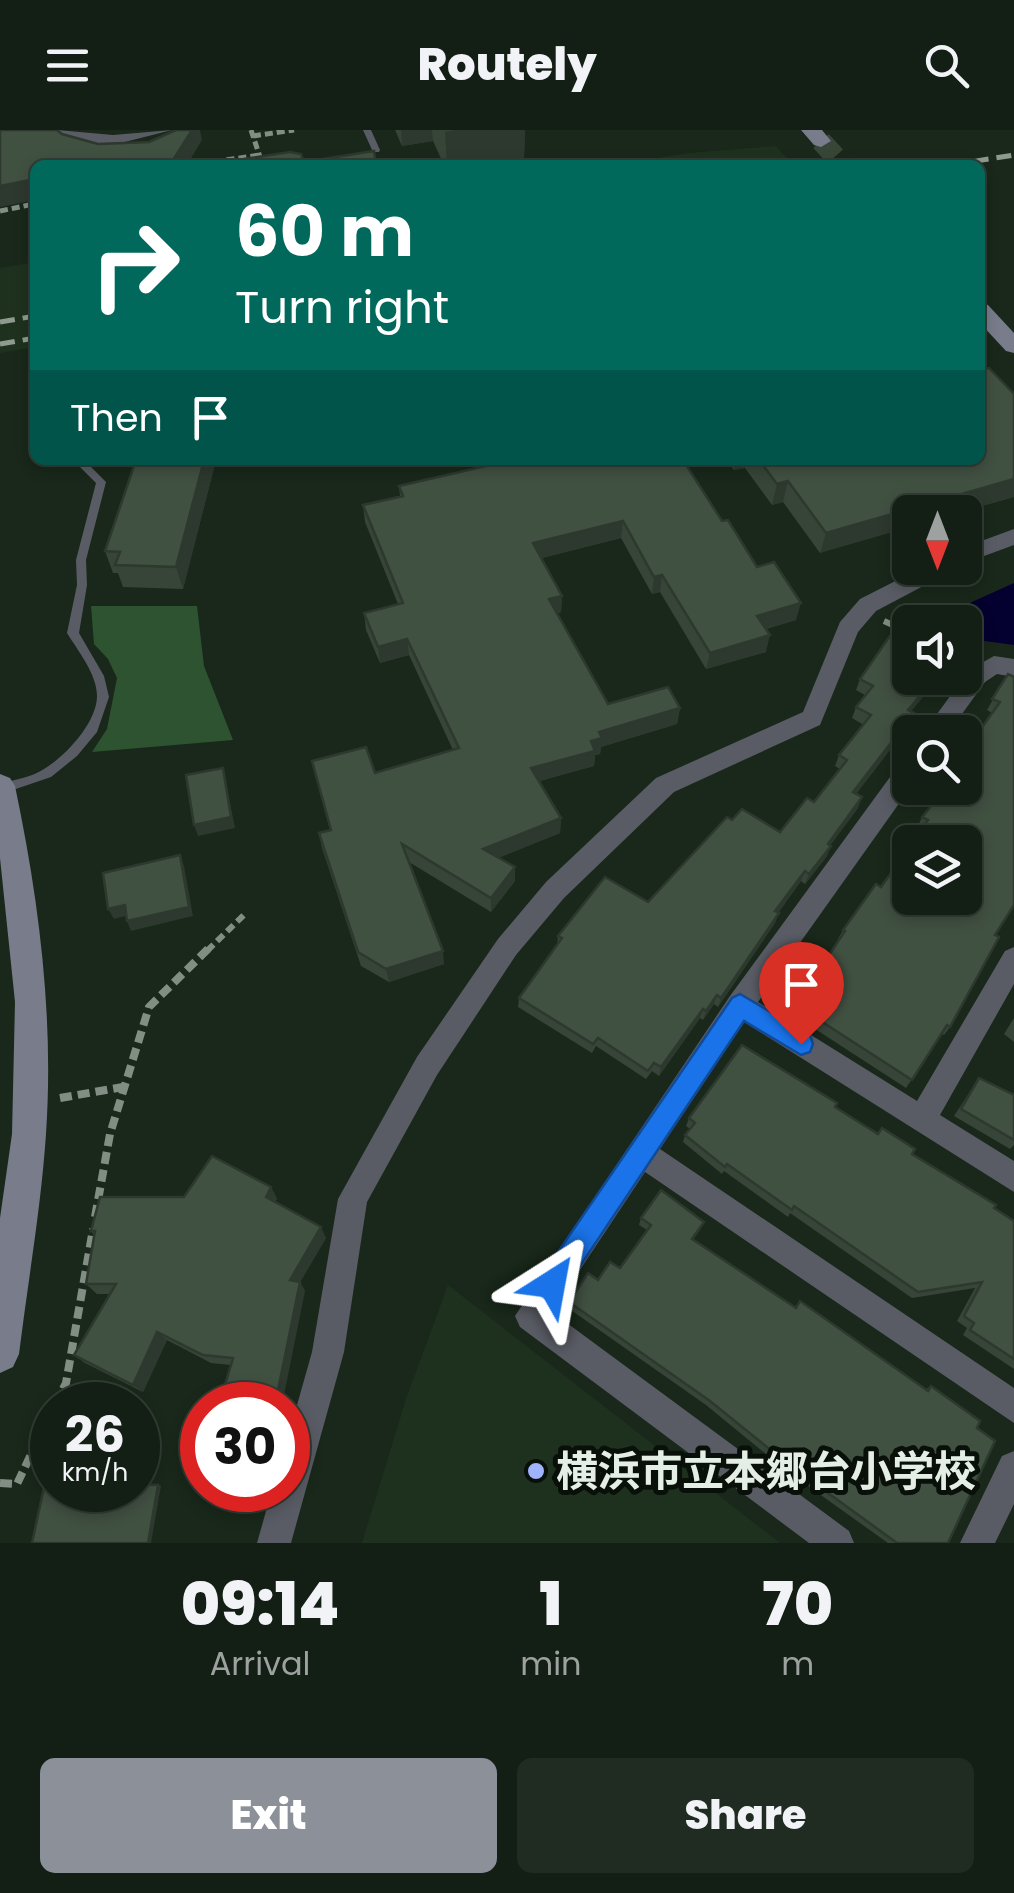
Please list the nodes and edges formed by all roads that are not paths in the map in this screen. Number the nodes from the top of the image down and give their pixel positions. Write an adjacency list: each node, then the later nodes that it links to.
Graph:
1 (368, 130): 4 (lane)
2 (66, 132): 3 (street); 6 (street)
3 (172, 134): 5 (street)
4 (376, 150)
5 (151, 153)
6 (120, 157)
7 (985, 315): 8 (street)
8 (1014, 346)
9 (84, 465): 15 (lane)
10 (1014, 537): 11 (street)
11 (982, 549)
12 (906, 585): 25 (street)
13 (1014, 668): 14 (street)
14 (948, 715)
15 (0, 787): 22 (street)
16 (892, 794): 18 (street)
17 (1014, 960): 19 (street)
18 (740, 1006): 19 (street); 20 (street)
19 (922, 1120): 21 (street)
20 (640, 1152): 23 (street); 26 (street)
21 (1014, 1178)
22 (0, 1354)
23 (1014, 1407)
24 (1014, 1468): 27 (street)
25 (274, 1543)
26 (837, 1543)
27 (977, 1543)

